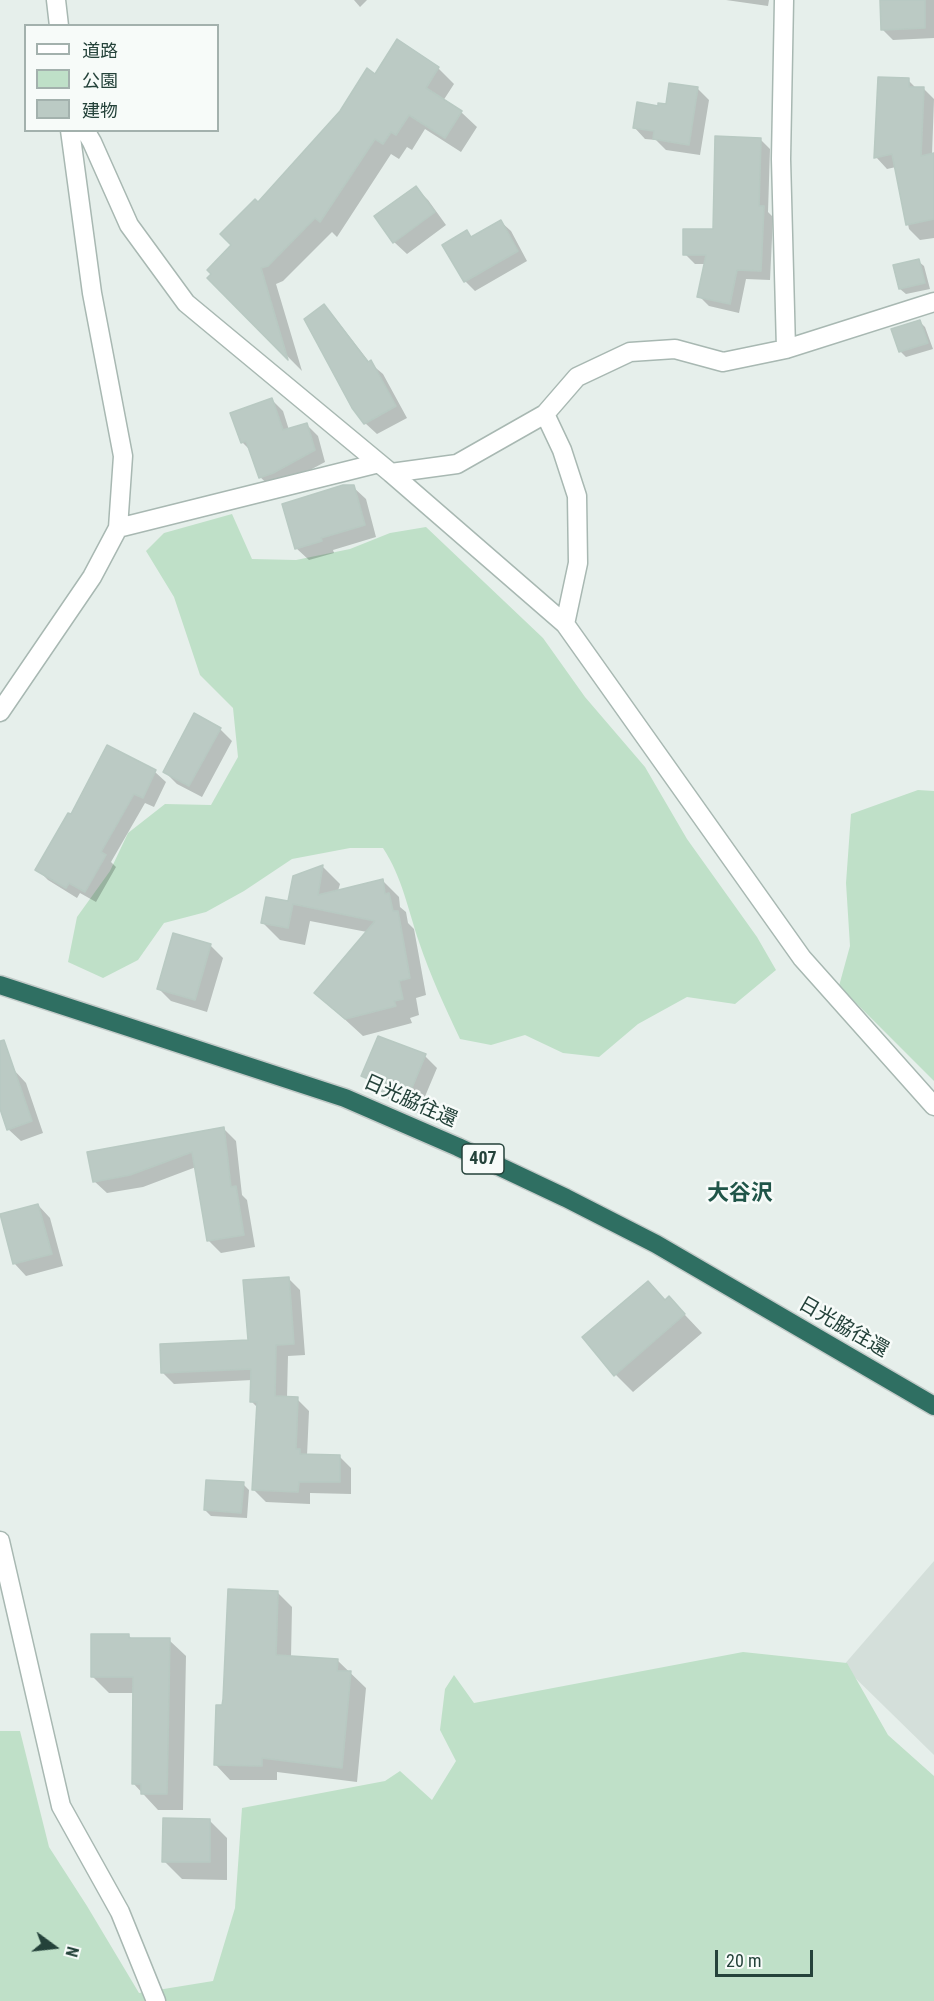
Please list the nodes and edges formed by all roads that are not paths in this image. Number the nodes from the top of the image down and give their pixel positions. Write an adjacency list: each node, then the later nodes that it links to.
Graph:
1 (57, 0): 3 (street)
2 (784, 0): 7 (street)
3 (59, 24)
4 (70, 132): 10 (street)
5 (85, 132): 9 (street)
6 (934, 303): 7 (street)
7 (786, 349): 8 (street)
8 (546, 414): 9 (street); 11 (street)
9 (385, 468): 10 (street); 11 (street)
10 (118, 528): 12 (street)
11 (565, 624): 14 (street)
12 (0, 712)
13 (0, 986): 15 (highway, 日光脇往還 / 407)
14 (934, 1106)
15 (934, 1406)
16 (0, 1541): 17 (street)
17 (156, 2001)

